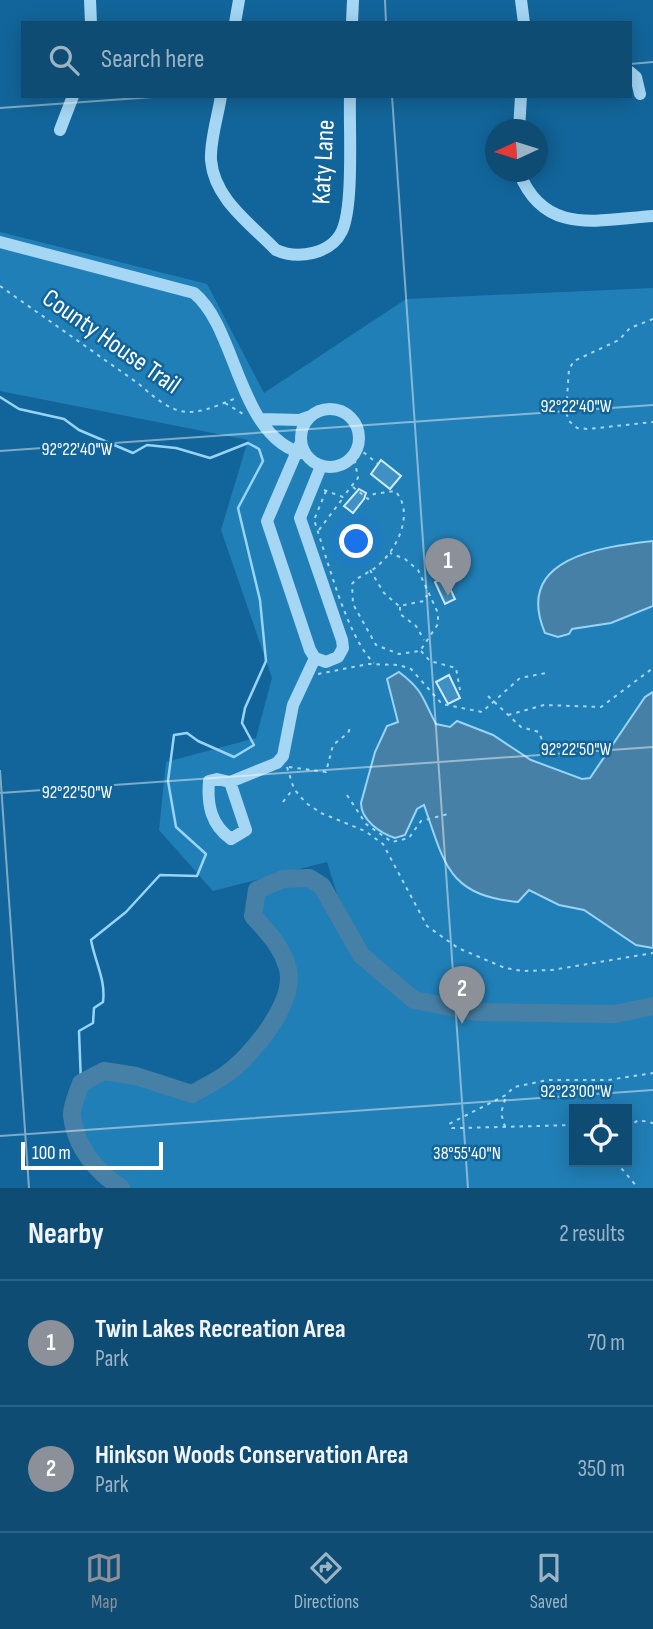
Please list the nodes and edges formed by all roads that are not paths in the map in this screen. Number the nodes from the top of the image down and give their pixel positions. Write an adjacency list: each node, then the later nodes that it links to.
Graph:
1 (90, 0): 5 (street)
2 (239, 0): 6 (street)
3 (353, 0): 7 (street)
4 (521, 0): 8 (street)
5 (91, 21)
6 (235, 21)
7 (352, 21)
8 (524, 21)
9 (632, 74): 10 (street)
10 (640, 94)
11 (73, 98): 16 (street)
12 (221, 98): 13 (street, Katy Lane)
13 (350, 98)
14 (521, 98): 15 (street)
15 (520, 119)
16 (60, 130)
17 (523, 182): 18 (street)
18 (653, 216)
19 (0, 242): 21 (street)
20 (311, 415): 21 (street); 22 (street); 23 (street)
21 (261, 419): 22 (street)
22 (300, 449): 23 (street); 24 (street)
23 (321, 466): 24 (street)
24 (312, 664): 25 (street)
25 (230, 782): 25 (street)

